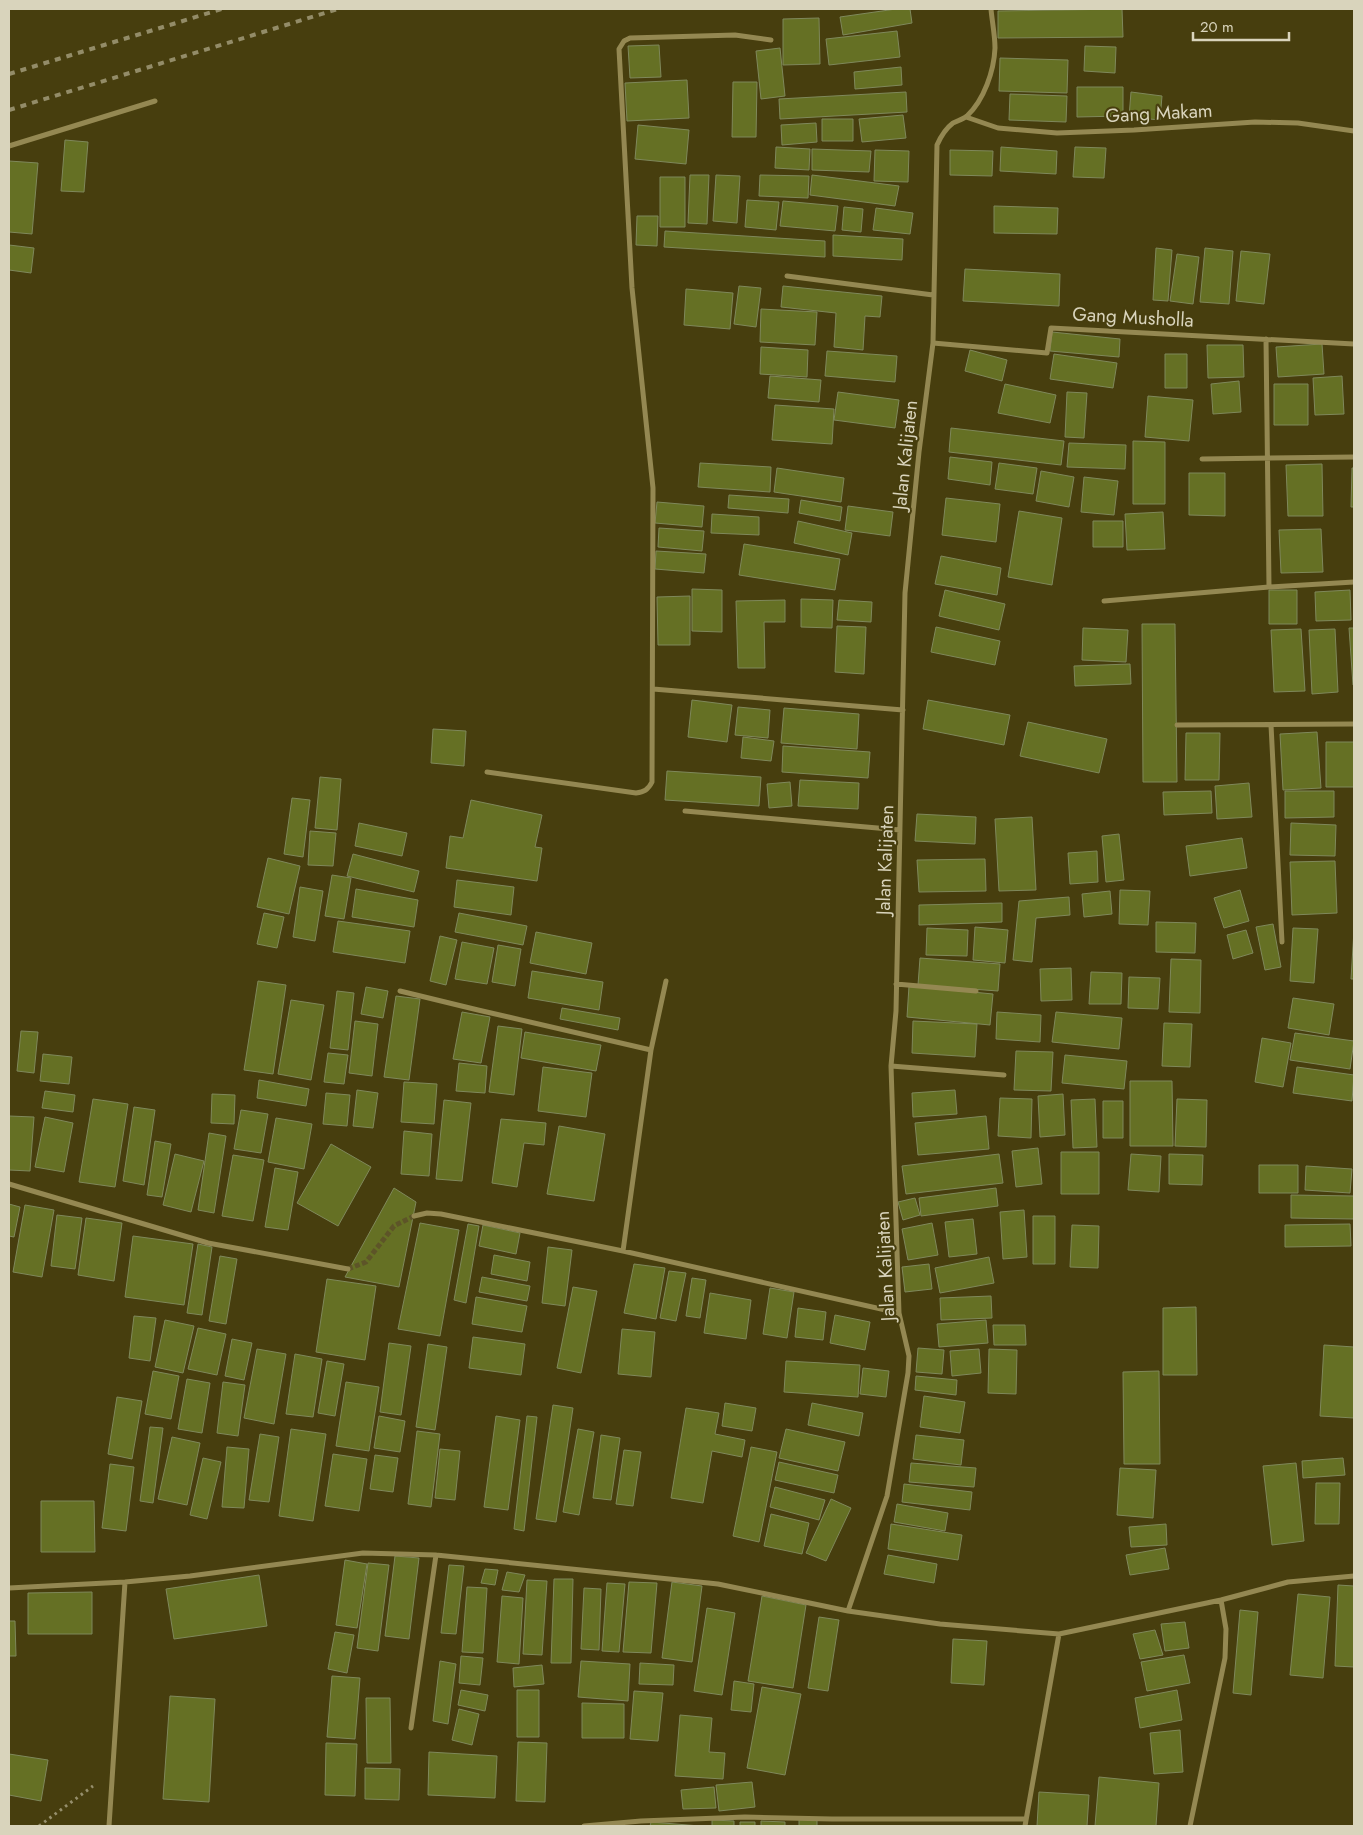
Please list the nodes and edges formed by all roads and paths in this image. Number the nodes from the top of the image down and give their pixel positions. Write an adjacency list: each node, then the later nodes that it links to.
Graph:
1 (991, 9): 4 (street)
2 (771, 40): 18 (street)
3 (155, 101): 6 (street)
4 (966, 117): 5 (street, Gang Makam); 8 (street, Jalan Kalijaten)
5 (1354, 131)
6 (9, 146)
7 (787, 276): 8 (street)
8 (934, 296): 10 (street, Jalan Kalijaten)
9 (1266, 339): 10 (street, Gang Musholla); 11 (street, Gang Musholla); 14 (street)
10 (933, 343): 19 (street, Jalan Kalijaten)
11 (1354, 344)
12 (1354, 457): 14 (street)
13 (1202, 459): 14 (street)
14 (1268, 459): 16 (street)
15 (1354, 582): 16 (street)
16 (1269, 587): 17 (street)
17 (1104, 602)
18 (652, 689): 19 (street); 23 (street)
19 (903, 710): 25 (street, Jalan Kalijaten)
20 (1354, 724): 22 (street)
21 (1177, 725): 22 (street)
22 (1271, 725): 26 (street)
23 (487, 772)
24 (685, 811): 25 (street)
25 (900, 830): 28 (street, Jalan Kalijaten)
26 (1282, 942)
27 (666, 981): 31 (street)
28 (896, 984): 30 (street); 32 (street, Jalan Kalijaten)
29 (400, 990): 31 (street)
30 (976, 991)
31 (651, 1050): 36 (street)
32 (891, 1066): 33 (street); 38 (street, Jalan Kalijaten)
33 (1004, 1075)
34 (9, 1184): 37 (street)
35 (414, 1216): 36 (street)
36 (623, 1252): 38 (street)
37 (348, 1269)
38 (899, 1313): 44 (street, Jalan Kalijaten)
39 (436, 1555): 41 (street); 44 (street); 46 (street)
40 (1354, 1576): 43 (street)
41 (125, 1582): 42 (street); 47 (street)
42 (9, 1588)
43 (1221, 1600): 45 (street); 53 (street)
44 (848, 1611): 45 (street)
45 (1059, 1634): 48 (street)
46 (411, 1728)
47 (113, 1770): 49 (path); 50 (street)
48 (1026, 1819): 51 (street); 52 (street)
49 (39, 1826)
50 (109, 1826)
51 (584, 1826)
52 (1025, 1826)
53 (1190, 1826)

